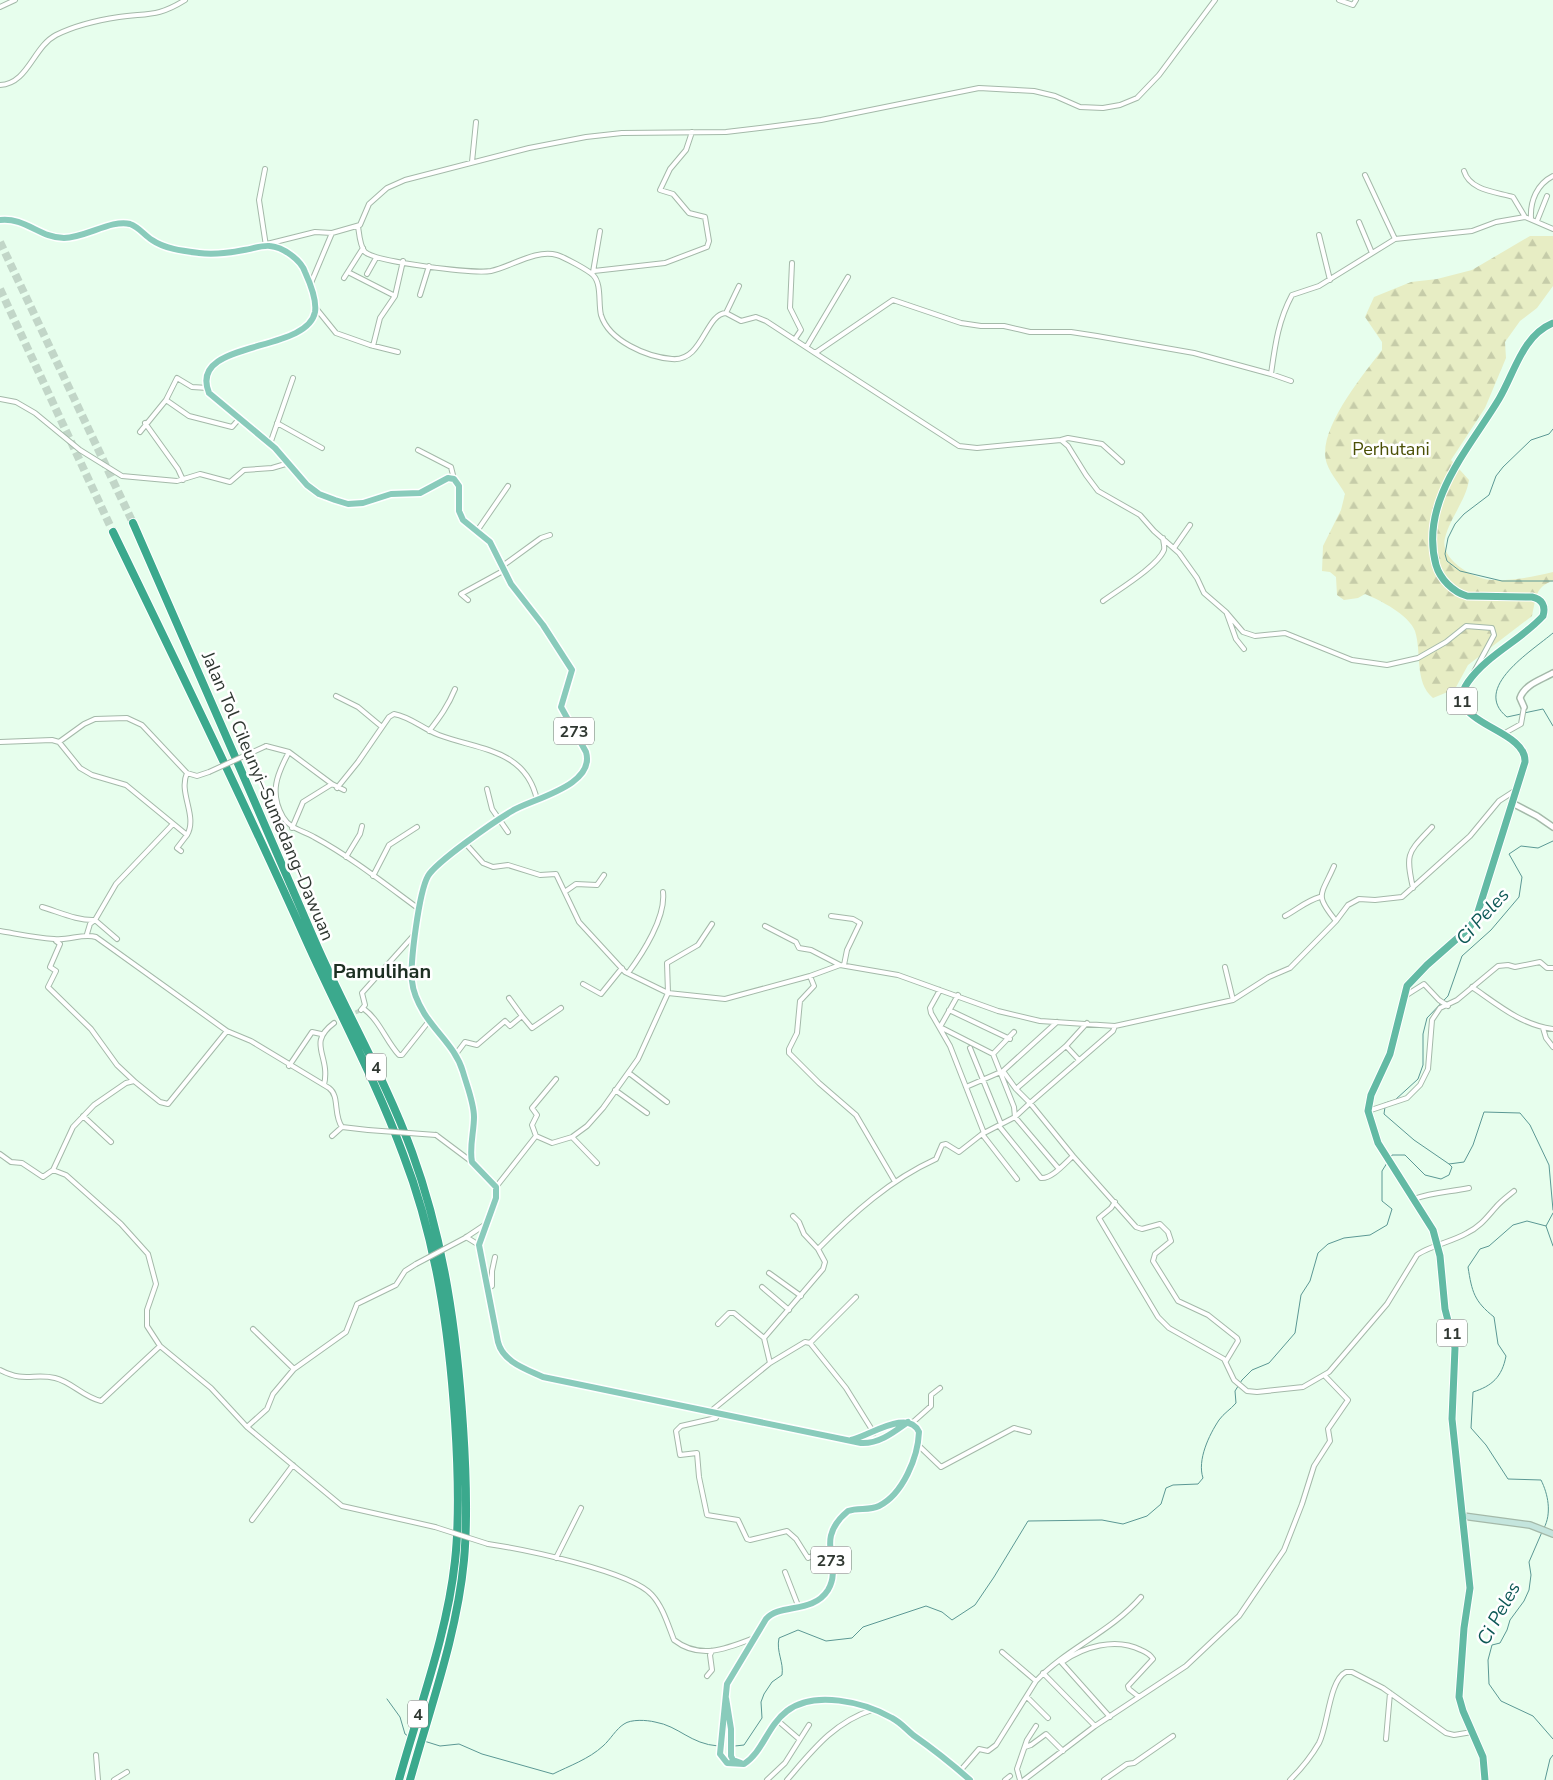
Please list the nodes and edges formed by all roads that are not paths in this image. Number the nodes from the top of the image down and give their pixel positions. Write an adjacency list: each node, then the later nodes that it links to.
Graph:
1 (15, 0): 6 (street)
2 (185, 0): 7 (street)
3 (1215, 0): 9 (street)
4 (1339, 0): 5 (street)
5 (1356, 0)
6 (0, 7)
7 (0, 85)
8 (476, 122): 10 (street)
9 (692, 132): 10 (street); 35 (street)
10 (472, 162): 21 (street)
11 (265, 168): 27 (street)
12 (1464, 172): 16 (street)
13 (1365, 176): 26 (street)
14 (1553, 176): 17 (street)
15 (1547, 196): 19 (street)
16 (1525, 217): 17 (street); 26 (street)
17 (1531, 218): 19 (street)
18 (1, 220): 27 (main road)
19 (1536, 221): 22 (street)
20 (1359, 222): 29 (street)
21 (358, 226): 24 (street); 28 (street)
22 (1553, 229)
23 (600, 231): 35 (street)
24 (332, 233): 27 (street); 40 (street)
25 (1319, 235): 39 (street)
26 (1395, 239): 29 (street)
27 (265, 245): 40 (main road)
28 (363, 248): 30 (street); 34 (street)
29 (1372, 253): 39 (street)
30 (376, 258): 31 (street); 36 (street)
31 (402, 261): 33 (street); 43 (street)
32 (792, 263): 47 (street)
33 (429, 266): 35 (street); 42 (street)
34 (348, 272): 38 (street); 43 (street)
35 (593, 273): 45 (street)
36 (366, 274)
37 (848, 277): 49 (street)
38 (344, 278)
39 (1330, 280): 52 (street)
40 (310, 286): 44 (main road)
41 (739, 286): 45 (street)
42 (420, 294)
43 (395, 296): 48 (street)
44 (315, 306): 48 (street); 55 (main road)
45 (726, 313): 47 (street)
46 (1553, 323): 84 (highway, 11)
47 (794, 339): 49 (street)
48 (373, 346): 50 (street)
49 (807, 346): 51 (street)
50 (398, 352)
51 (815, 353): 52 (street); 62 (street)
52 (1271, 374): 54 (street)
53 (293, 378): 59 (street)
54 (1291, 380)
55 (208, 388): 57 (street); 58 (main road)
56 (0, 399): 69 (street)
57 (166, 400): 58 (street); 60 (street)
58 (239, 419): 63 (main road)
59 (277, 422): 63 (street); 64 (street)
60 (145, 423): 61 (street); 69 (street)
61 (140, 432)
62 (1061, 440): 66 (street); 76 (street)
63 (270, 444): 67 (main road)
64 (322, 448)
65 (418, 450): 68 (street)
66 (1122, 462)
67 (289, 463): 68 (main road); 69 (street)
68 (454, 478): 74 (main road, 273)
69 (183, 480)
70 (508, 486): 74 (street)
71 (133, 523): 282 (highway, Jalan Tol Cileunyi–Sumedang–Dawuan / 4)
72 (1190, 525): 77 (street)
73 (113, 532): 281 (highway, Jalan Tol Cileunyi–Sumedang–Dawuan / 4)
74 (477, 532): 78 (main road, 273)
75 (550, 535): 78 (street)
76 (1163, 538): 77 (street); 80 (street)
77 (1174, 548): 81 (street)
78 (502, 569): 79 (street); 101 (main road, 273)
79 (468, 600)
80 (1103, 601)
81 (1226, 612): 82 (street); 84 (street)
82 (1244, 649)
83 (1553, 673): 87 (street)
84 (1474, 674): 90 (highway, 11)
85 (455, 689): 89 (street)
86 (336, 696): 88 (street)
87 (1524, 707): 90 (street)
88 (382, 727): 89 (street); 96 (street)
89 (429, 731): 101 (street)
90 (1503, 735): 99 (highway, 11)
91 (0, 742): 92 (street)
92 (59, 742): 94 (street); 104 (street)
93 (289, 752): 94 (street, bridge); 95 (street); 108 (street)
94 (186, 773): 111 (street)
95 (332, 784): 96 (street); 108 (street)
96 (338, 788): 98 (street)
97 (487, 789): 103 (street)
98 (344, 790)
99 (1516, 790): 100 (street); 102 (highway, 11)
100 (1508, 794): 102 (street); 118 (street)
101 (537, 802): 103 (main road, 273)
102 (1511, 805): 107 (street); 146 (highway, 11)
103 (500, 819): 110 (street); 112 (main road, 273)
104 (173, 824): 111 (street); 126 (street)
105 (362, 826): 114 (street)
106 (1432, 827): 118 (street)
107 (1553, 827)
108 (292, 828): 114 (street)
109 (417, 828): 117 (street)
110 (508, 832)
111 (187, 835): 113 (street)
112 (466, 844): 119 (street); 123 (main road, 273)
113 (181, 851)
114 (346, 857): 117 (street)
115 (1334, 866): 121 (street)
116 (604, 875): 119 (street)
117 (373, 876): 123 (street)
118 (1413, 888): 127 (street)
119 (566, 891): 137 (street)
120 (663, 892): 139 (street)
121 (1320, 897): 125 (street); 127 (street)
122 (42, 907): 126 (street)
123 (420, 910): 131 (main road, 273)
124 (831, 916): 135 (street)
125 (1285, 916)
126 (95, 920): 132 (street); 134 (street)
127 (1336, 921): 148 (street)
128 (712, 924): 144 (street)
129 (765, 926): 135 (street)
130 (0, 931): 133 (street)
131 (417, 932): 153 (main road, 273); 153 (street)
132 (86, 934): 133 (street); 161 (street)
133 (54, 940): 176 (street)
134 (117, 940)
135 (842, 965): 140 (street); 143 (street)
136 (1225, 967): 148 (street)
137 (622, 968): 139 (street); 141 (street)
138 (1553, 968): 142 (street)
139 (628, 973): 144 (street)
140 (810, 976): 144 (street); 201 (street)
141 (583, 984)
142 (1472, 987): 149 (street); 159 (street)
143 (940, 990): 145 (street); 158 (street)
144 (668, 993): 173 (street)
145 (958, 995): 151 (street); 154 (street)
146 (1403, 997): 149 (street); 183 (highway, 11)
147 (509, 998): 152 (street)
148 (1233, 1000): 157 (street)
149 (1444, 1004): 183 (street)
150 (561, 1008): 152 (street)
151 (949, 1010): 158 (street); 164 (street)
152 (522, 1016): 168 (street)
153 (430, 1021): 168 (main road, 273)
154 (1057, 1022): 155 (street); 172 (street)
155 (1087, 1022): 157 (street); 165 (street)
156 (334, 1023): 163 (street)
157 (1115, 1026): 170 (street)
158 (940, 1027): 169 (street); 178 (street)
159 (1543, 1028): 160 (street); 166 (street)
160 (1553, 1029)
161 (227, 1031): 171 (street); 176 (street)
162 (1014, 1032): 164 (street)
163 (321, 1034): 171 (street); 177 (street)
164 (1010, 1039): 169 (street)
165 (1066, 1046): 170 (street); 179 (street)
166 (1553, 1047)
167 (970, 1048): 175 (street)
168 (456, 1054): 196 (main road, 273)
169 (993, 1054): 172 (street)
170 (1079, 1060): 182 (street)
171 (289, 1066): 177 (street)
172 (1001, 1072): 175 (street); 179 (street); 186 (street)
173 (628, 1073): 180 (street); 181 (street)
174 (556, 1079): 191 (street)
175 (984, 1080): 178 (street); 187 (street)
176 (134, 1081): 185 (street)
177 (324, 1085): 188 (street)
178 (966, 1087): 189 (street)
179 (1016, 1089): 182 (street)
180 (615, 1090): 184 (street); 192 (street)
181 (666, 1102)
182 (1030, 1103): 186 (street); 195 (street)
183 (1368, 1111): 205 (highway, 11)
184 (647, 1113)
185 (83, 1116): 193 (street); 199 (street)
186 (1016, 1117): 187 (street); 198 (street)
187 (1000, 1125): 189 (street); 198 (street)
188 (342, 1126): 190 (street); 196 (street, bridge)
189 (983, 1133): 200 (street); 201 (street)
190 (332, 1136)
191 (536, 1136): 192 (street); 202 (street)
192 (572, 1137): 197 (street)
193 (111, 1142)
194 (0, 1154): 199 (street)
195 (1073, 1156): 198 (street); 206 (street)
196 (472, 1162): 202 (main road)
197 (597, 1163)
198 (1059, 1169)
199 (53, 1170): 224 (street)
200 (1017, 1179)
201 (894, 1180): 212 (street)
202 (496, 1187): 208 (main road)
203 (1470, 1188): 205 (street)
204 (1514, 1191): 211 (street)
205 (1414, 1198): 211 (highway, 11)
206 (1115, 1202): 225 (street); 225 (street)
207 (793, 1216): 212 (street)
208 (486, 1224): 209 (street); 210 (main road)
209 (465, 1238): 210 (street); 227 (street, bridge)
210 (479, 1245): 215 (main road)
211 (1438, 1246): 229 (street); 240 (highway, 11)
212 (818, 1249): 217 (street)
213 (495, 1257): 215 (street)
214 (769, 1273): 217 (street)
215 (488, 1288): 231 (main road)
216 (762, 1288): 219 (street)
217 (801, 1296): 219 (street)
218 (856, 1297): 223 (street)
219 (789, 1310): 222 (street)
220 (718, 1324): 222 (street)
221 (253, 1329): 227 (street)
222 (764, 1338): 226 (street)
223 (810, 1343): 226 (street); 234 (street)
224 (160, 1346): 228 (street); 233 (street)
225 (1226, 1361): 229 (street)
226 (770, 1363): 231 (street)
227 (294, 1369): 233 (street)
228 (0, 1370)
229 (1324, 1376): 260 (street)
230 (940, 1388): 232 (street)
231 (713, 1413): 236 (main road); 243 (street)
232 (910, 1422): 234 (main road); 236 (main road); 237 (main road)
233 (247, 1427): 238 (street)
234 (874, 1432): 236 (main road)
235 (1029, 1432): 237 (street)
236 (850, 1440)
237 (918, 1445): 243 (main road, 273)
238 (293, 1465): 241 (street); 244 (street, bridge)
239 (582, 1508): 244 (street)
240 (1463, 1516): 242 (main road); 268 (highway, 11)
241 (252, 1520)
242 (1552, 1533)
243 (829, 1548): 247 (main road, 273)
244 (556, 1558): 250 (street)
245 (785, 1572): 247 (street)
246 (1141, 1598): 249 (street)
247 (799, 1608): 248 (main road, 273)
248 (756, 1638): 250 (street); 258 (main road, 273)
249 (1072, 1649): 252 (street); 253 (street)
250 (712, 1650): 255 (street)
251 (1002, 1652): 256 (street)
252 (1070, 1656): 253 (street); 260 (street)
253 (1061, 1661): 254 (street); 262 (street)
254 (1043, 1673): 256 (street); 267 (street)
255 (707, 1676)
256 (1036, 1682): 259 (street)
257 (1390, 1693): 268 (street); 271 (street); 289 (street)
258 (725, 1696): 275 (main road); 275 (main road, 273)
259 (1027, 1696): 263 (street); 276 (street)
260 (1139, 1697): 262 (street)
261 (872, 1710): 264 (main road); 276 (main road); 284 (street)
262 (1110, 1717): 267 (street)
263 (1048, 1718)
264 (777, 1720): 270 (street); 275 (main road)
265 (809, 1725): 270 (street)
266 (1036, 1726): 272 (street)
267 (1095, 1726): 273 (street)
268 (1472, 1732): 290 (highway, 11)
269 (1173, 1736): 288 (street)
270 (799, 1739): 283 (street)
271 (1386, 1739)
272 (1025, 1747): 273 (street); 287 (street)
273 (1063, 1751): 287 (street)
274 (96, 1755): 279 (street)
275 (744, 1764)
276 (960, 1771): 285 (main road)
277 (127, 1772): 280 (street)
278 (1010, 1776): 286 (street)
279 (98, 1780)
280 (114, 1780)
281 (399, 1780)
282 (410, 1780)
283 (767, 1780)
284 (787, 1780)
285 (970, 1780)
286 (1005, 1780)
287 (1022, 1780)
288 (1104, 1780)
289 (1290, 1780)
290 (1485, 1780)

